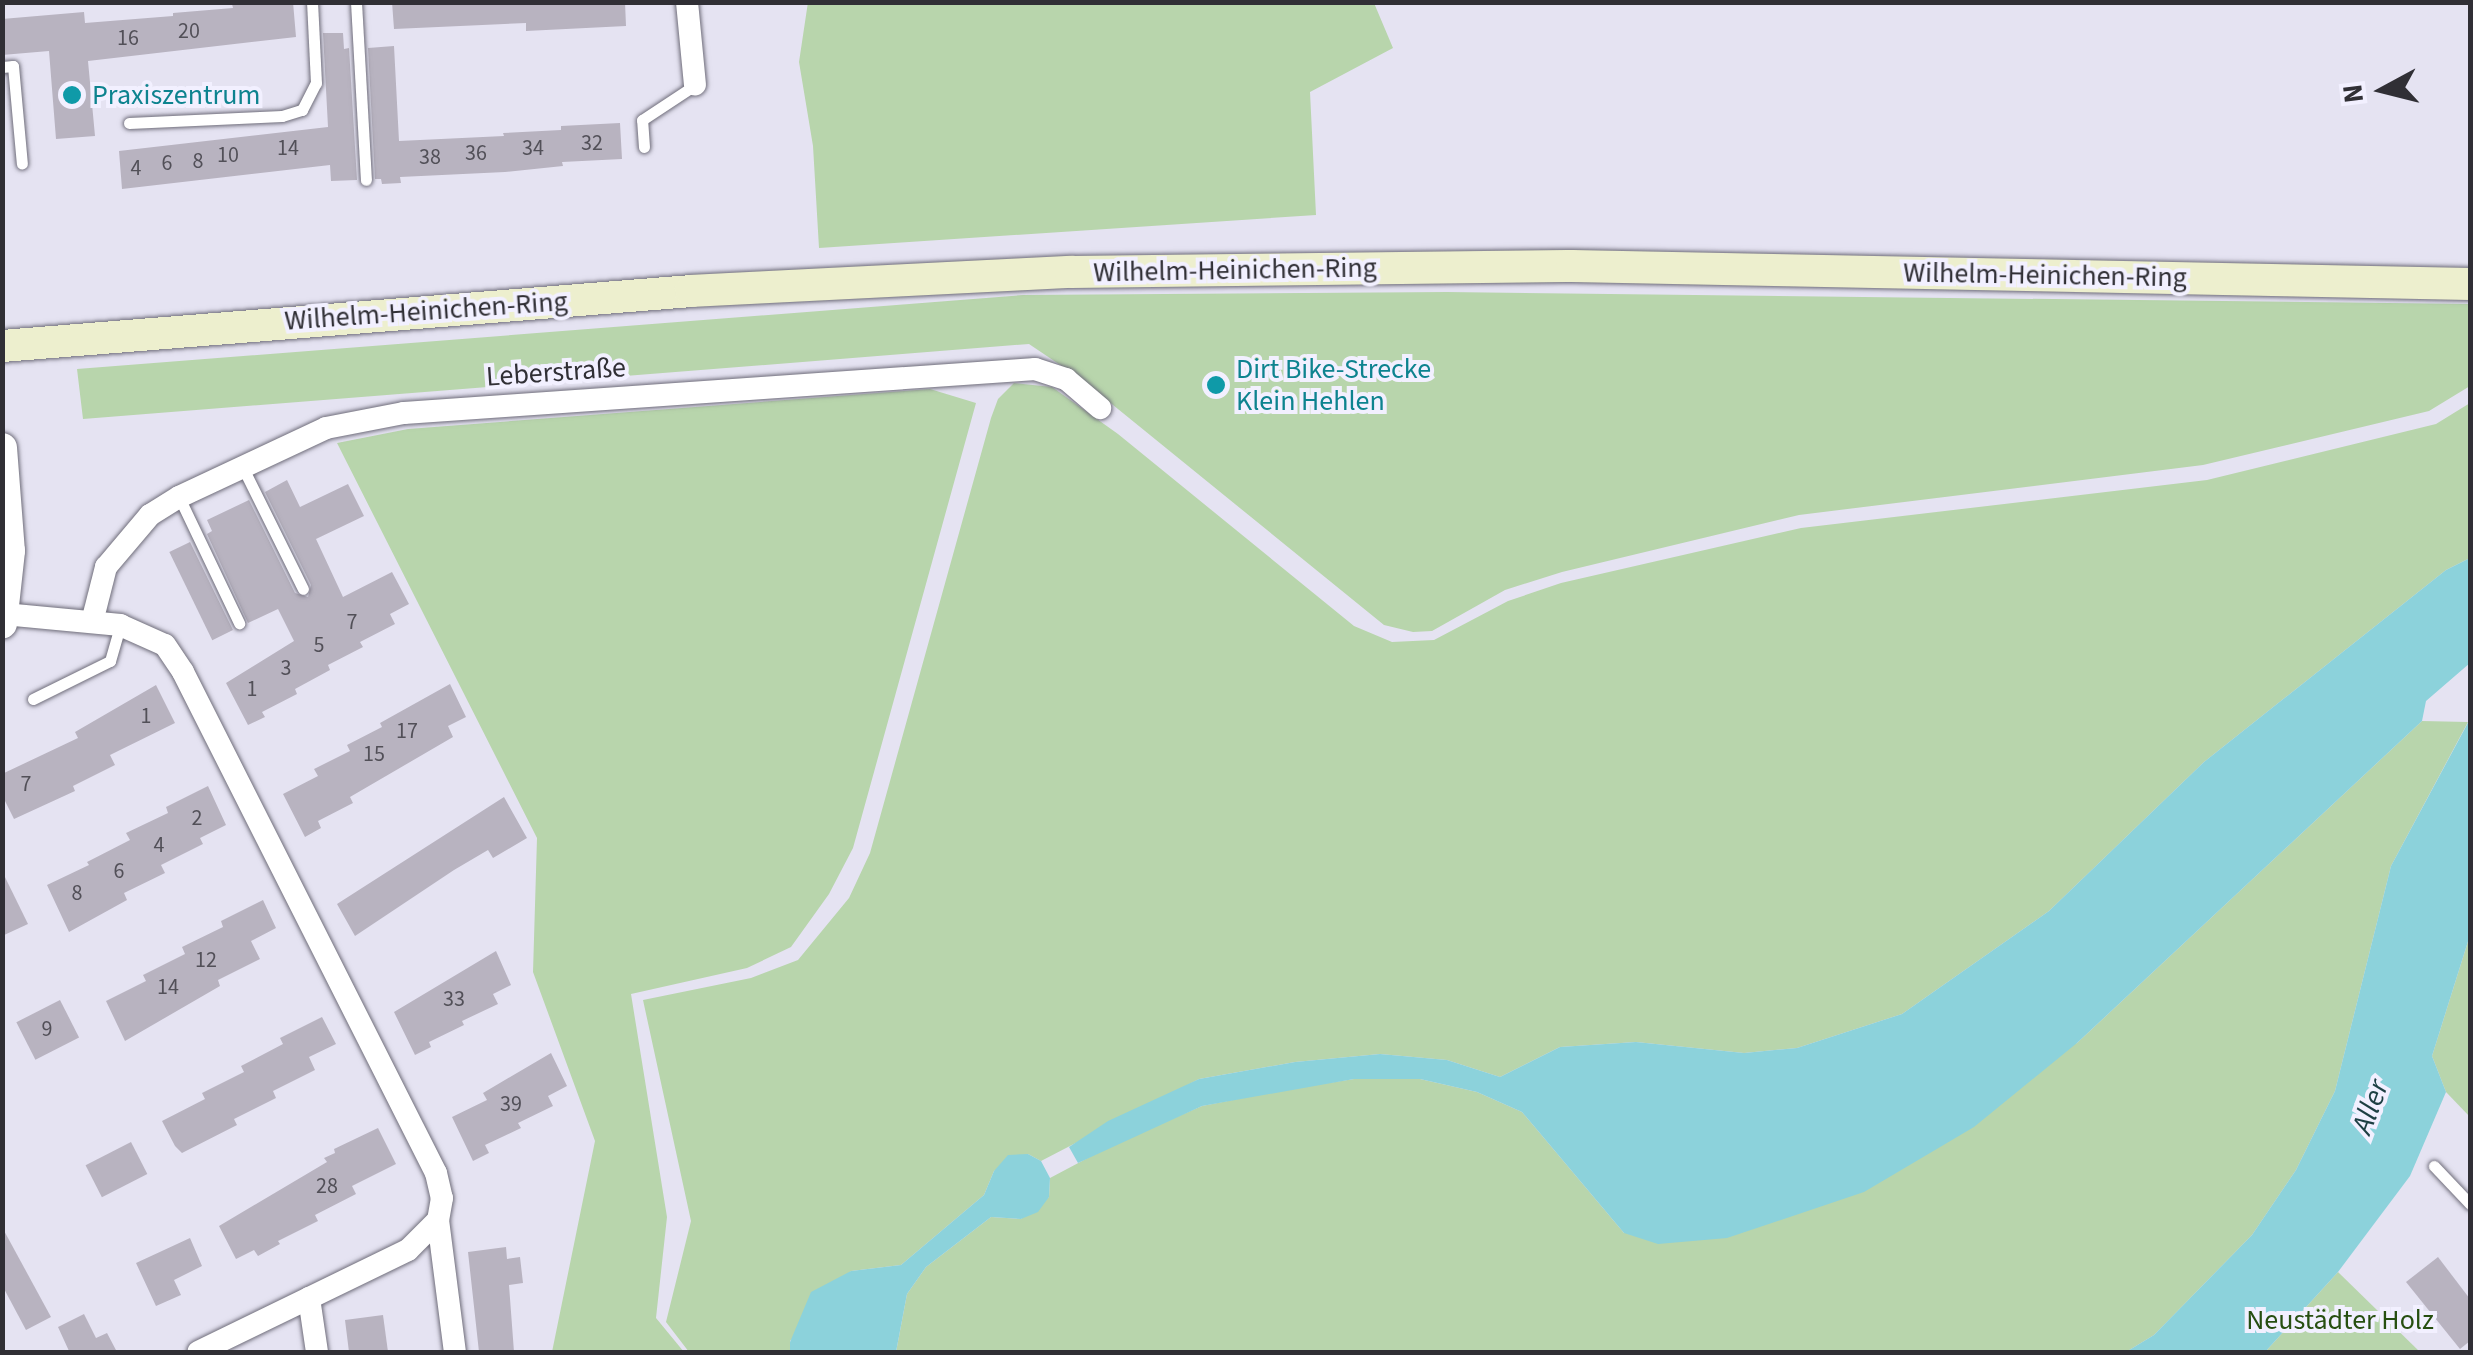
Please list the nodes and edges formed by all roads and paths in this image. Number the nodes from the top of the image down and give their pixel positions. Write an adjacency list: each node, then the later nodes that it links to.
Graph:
1 (312, 2): 6 (lane)
2 (356, 2): 9 (lane)
3 (687, 2): 5 (street)
4 (2, 67): 8 (lane)
5 (695, 85): 7 (lane)
6 (129, 123)
7 (644, 148)
8 (22, 164)
9 (366, 180)
10 (2470, 284): 11 (main road, Wilhelm-Heinichen-Ring)
11 (2, 346)
12 (1100, 408): 14 (street, Leberstraße)
13 (2, 448): 17 (street)
14 (242, 466): 15 (street, Leberstraße); 16 (lane)
15 (179, 497): 18 (street, Leberstraße); 19 (lane)
16 (303, 589)
17 (4, 619): 18 (street)
18 (92, 622): 20 (street)
19 (239, 622)
20 (120, 626): 21 (lane); 24 (street)
21 (33, 699)
22 (2434, 1166): 23 (lane)
23 (2470, 1204)
24 (438, 1220): 25 (street); 28 (street)
25 (309, 1298): 26 (street); 27 (street)
26 (198, 1352)
27 (317, 1352)
28 (455, 1352)

